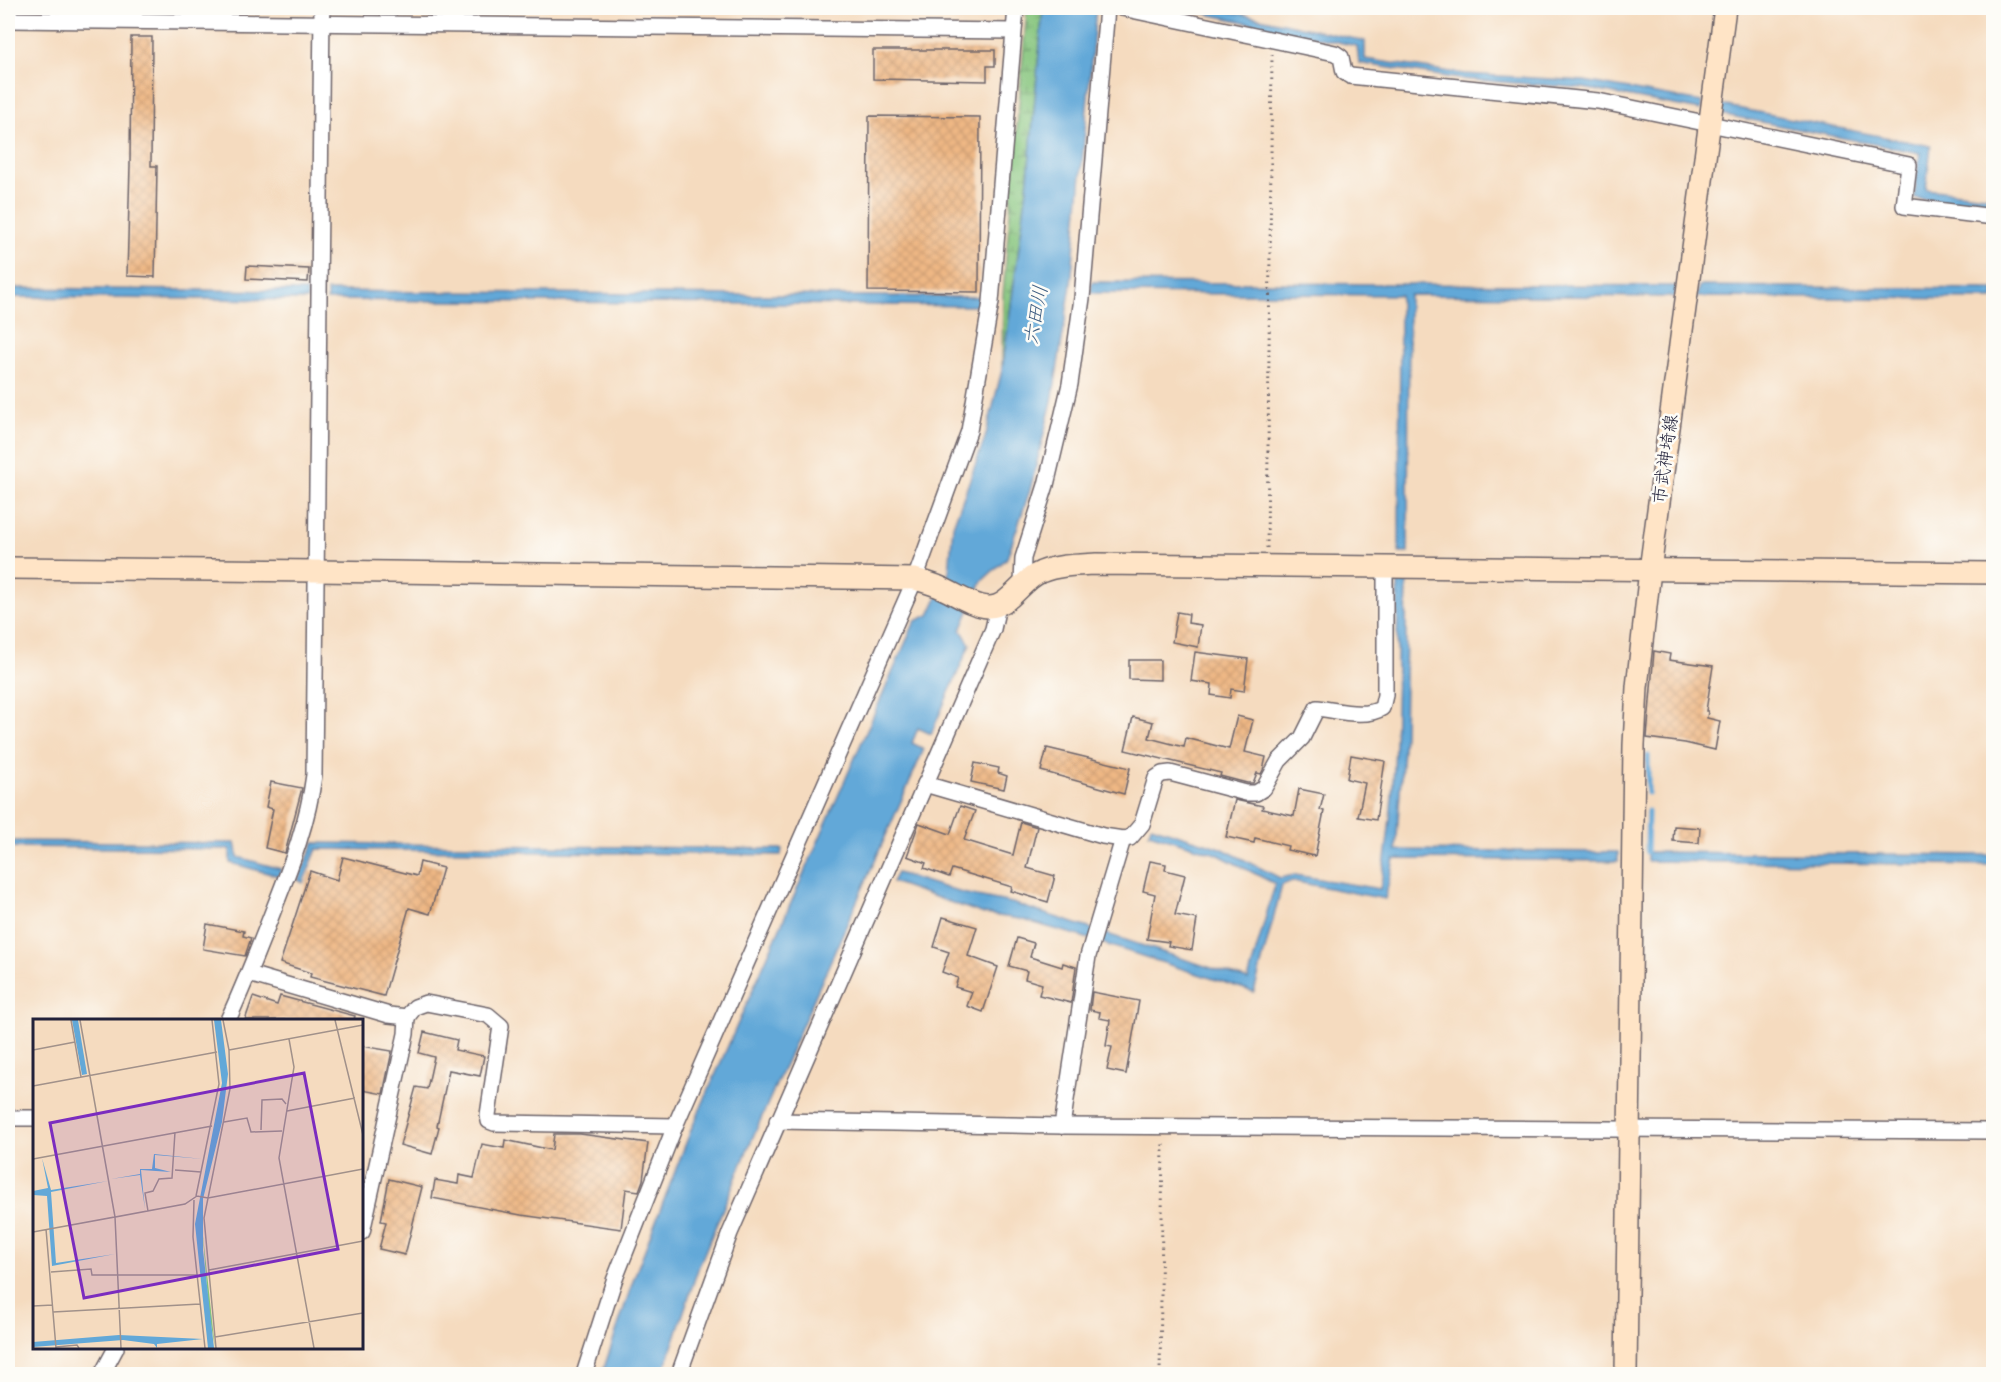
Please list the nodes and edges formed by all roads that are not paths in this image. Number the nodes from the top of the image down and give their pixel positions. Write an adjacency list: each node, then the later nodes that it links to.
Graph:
1 (1016, 8): 7 (street)
2 (1107, 8): 16 (street)
3 (1122, 8): 8 (street)
4 (1725, 8): 8 (street, 市武神埼線)
5 (322, 15): 6 (street); 7 (street); 13 (street)
6 (8, 20)
7 (1013, 31): 15 (street)
8 (1709, 124): 9 (street); 12 (street, 市武神埼線)
9 (1994, 218)
10 (1385, 567): 12 (street); 16 (street); 19 (street)
11 (8, 568): 13 (street)
12 (1650, 570): 14 (street); 28 (street, 市武神埼線)
13 (315, 571): 15 (street); 20 (street)
14 (1994, 573)
15 (915, 579): 17 (street); 26 (street)
16 (1022, 584): 17 (street)
17 (989, 606): 18 (street)
18 (925, 784): 19 (street); 25 (street)
19 (1123, 839): 27 (street)
20 (249, 974): 21 (street); 22 (street)
21 (407, 1017): 26 (street); 30 (street)
22 (228, 1019)
23 (8, 1118): 24 (street)
24 (33, 1118)
25 (777, 1121): 27 (street); 34 (street)
26 (675, 1126): 33 (street)
27 (1062, 1126): 28 (street)
28 (1628, 1128): 29 (street); 35 (street, 市武神埼線)
29 (1994, 1131)
30 (363, 1228)
31 (115, 1349): 32 (street)
32 (102, 1374)
33 (584, 1374)
34 (679, 1374)
35 (1626, 1374)

